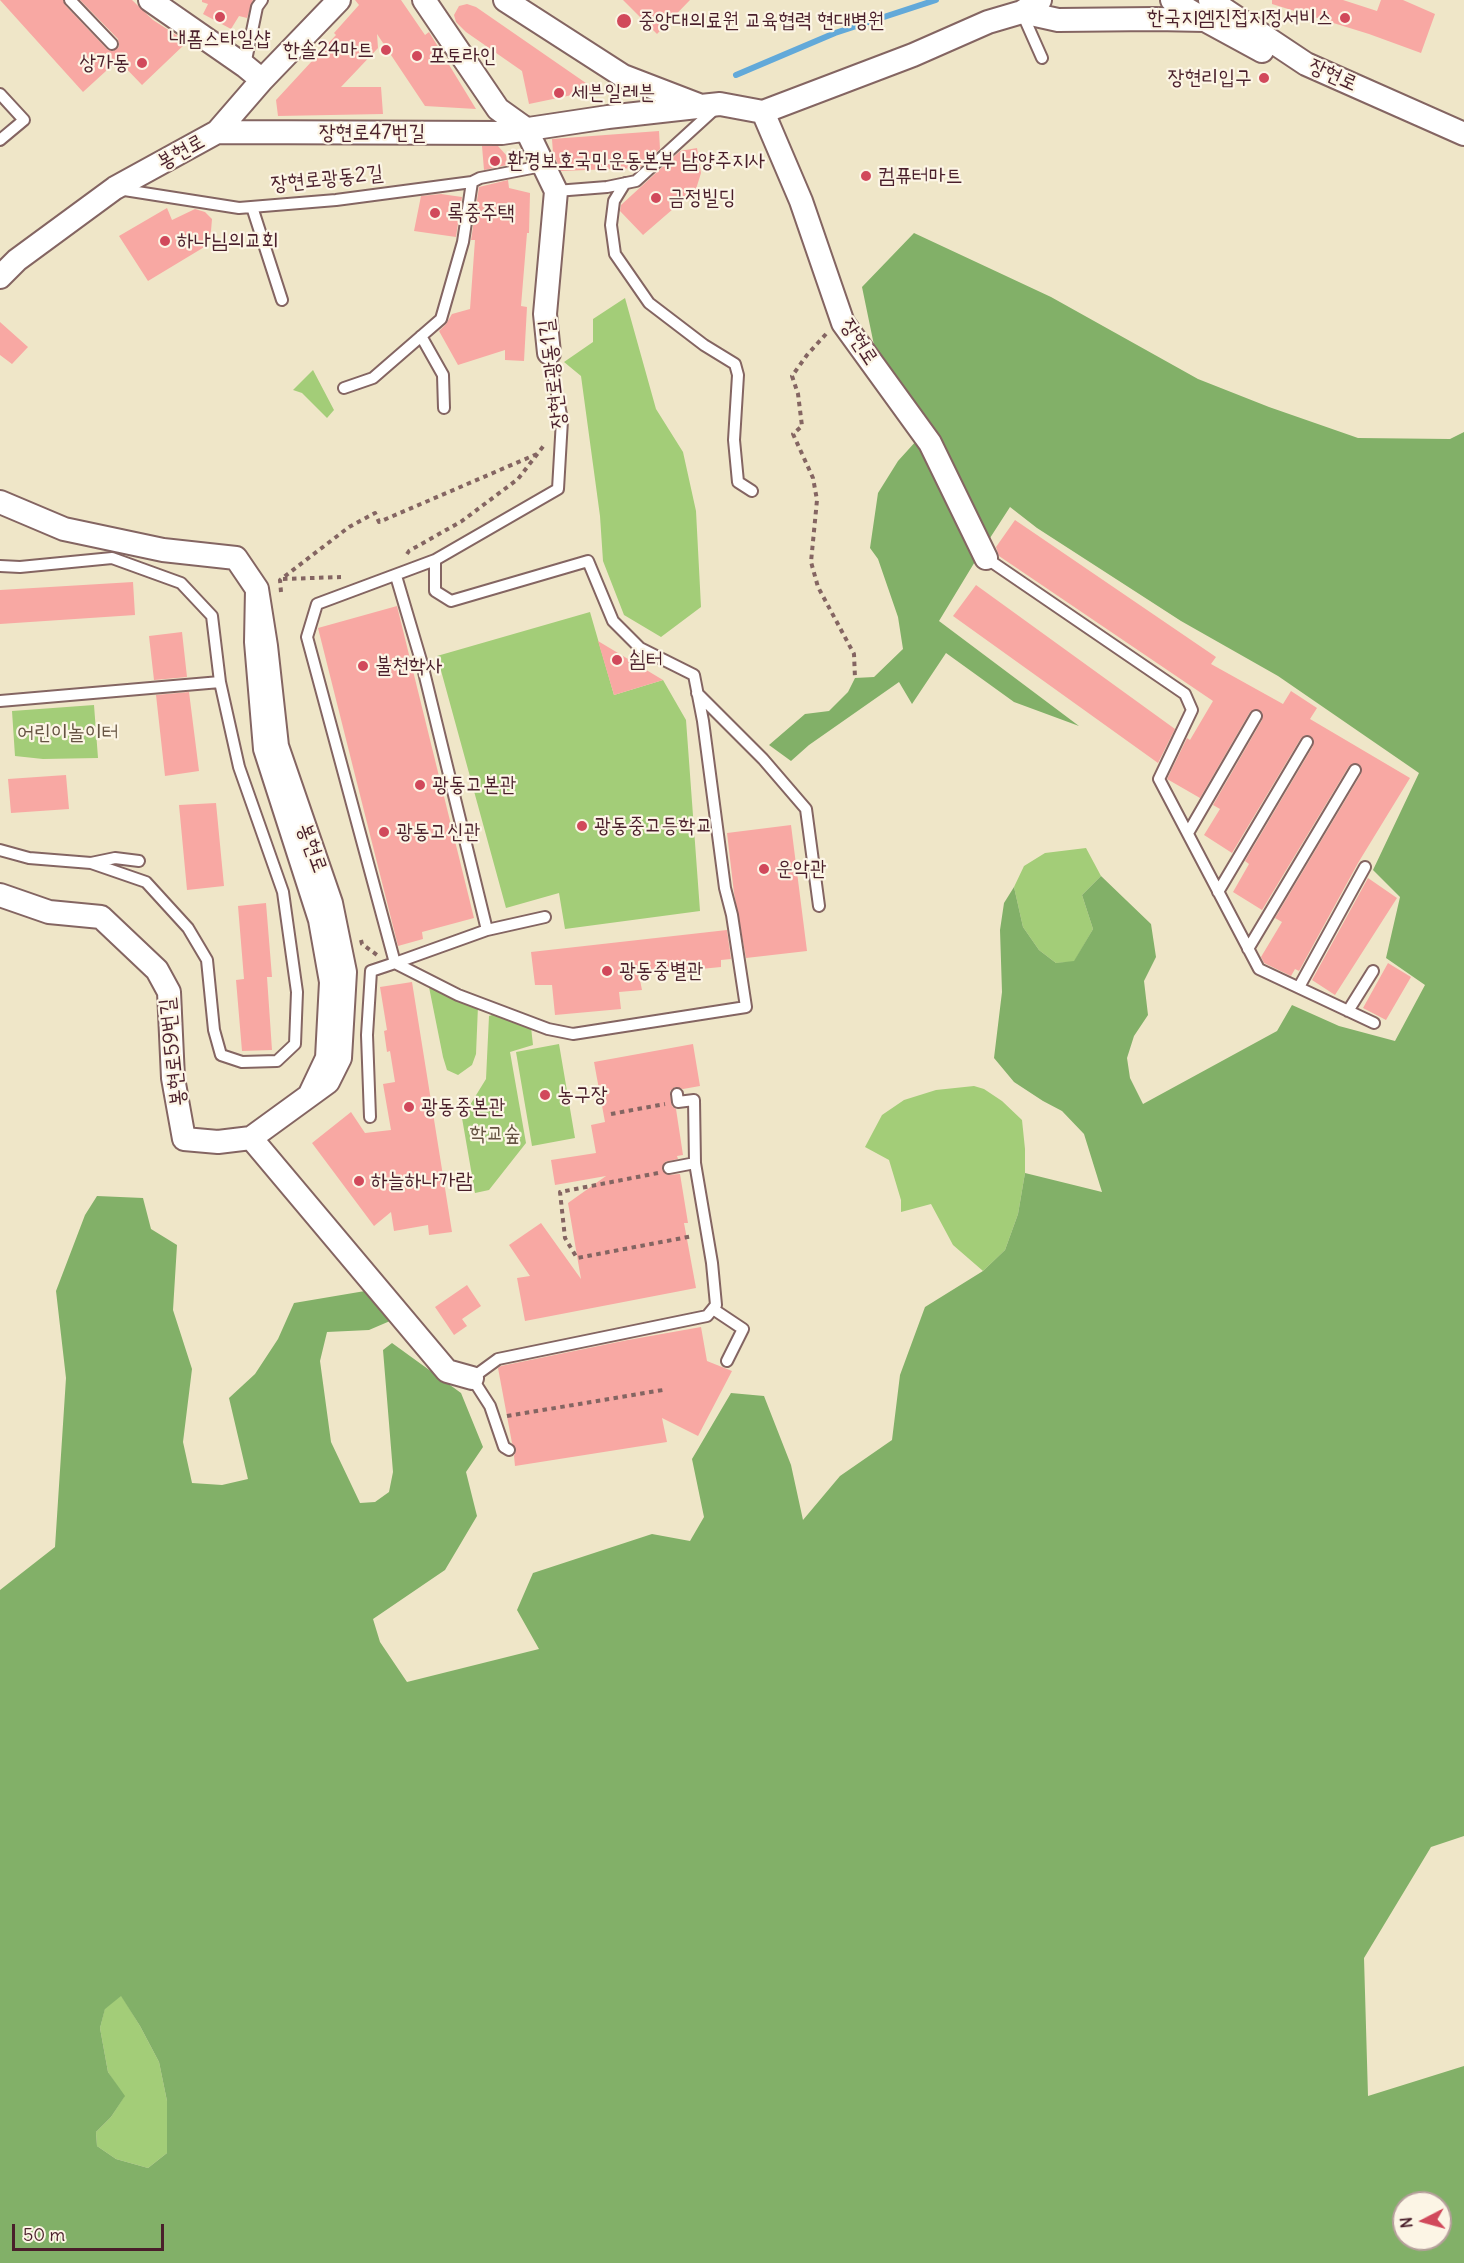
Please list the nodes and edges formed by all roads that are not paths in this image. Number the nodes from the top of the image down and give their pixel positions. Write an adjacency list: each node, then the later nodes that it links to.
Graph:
1 (70, 0): 10 (lane)
2 (150, 0): 12 (street)
3 (262, 0): 12 (lane)
4 (339, 0): 12 (street, 봉현로)
5 (424, 0): 16 (street)
6 (505, 0): 14 (street)
7 (1172, 0): 9 (street, 장현로)
8 (1023, 4): 9 (street); 11 (lane); 15 (street)
9 (1207, 10): 18 (street, 장현로)
10 (112, 44)
11 (1042, 58)
12 (253, 73): 17 (street, 봉현로)
13 (0, 94): 19 (lane)
14 (711, 105): 15 (street); 16 (street, 장현로47번길); 22 (lane)
15 (763, 112): 34 (street, 장현로)
16 (526, 129): 17 (street, 장현로47번길); 20 (street)
17 (218, 132): 23 (street, 봉현로)
18 (1464, 134)
19 (0, 140)
20 (543, 166): 21 (lane, 장현로광동2길); 24 (street)
21 (472, 182): 25 (lane, 장현로광동2길); 28 (lane)
22 (625, 183): 24 (lane); 32 (lane)
23 (115, 188): 25 (lane, 장현로광동2길); 26 (street, 봉현로)
24 (556, 191): 29 (street, 장현로광동1길)
25 (252, 207): 27 (lane)
26 (0, 277)
27 (282, 300)
28 (421, 336): 30 (lane); 31 (lane)
29 (549, 352): 35 (lane, 장현로광동1길)
30 (344, 388)
31 (444, 408)
32 (752, 491)
33 (0, 502): 62 (street, 봉현로)
34 (986, 558): 44 (lane)
35 (435, 560): 37 (lane); 39 (lane)
36 (0, 567): 38 (lane)
37 (396, 576): 53 (lane); 55 (lane)
38 (220, 682): 40 (lane); 47 (lane)
39 (697, 693): 51 (lane); 55 (lane)
40 (0, 701)
41 (1256, 716): 44 (lane)
42 (1307, 742): 49 (lane)
43 (1355, 770): 54 (lane)
44 (1188, 833): 49 (lane)
45 (0, 850): 47 (lane)
46 (139, 861): 47 (lane)
47 (91, 862)
48 (1365, 867): 57 (lane)
49 (1218, 892): 54 (lane)
50 (0, 895): 63 (street, 봉현로59번길)
51 (819, 906)
52 (545, 917): 53 (lane)
53 (487, 930): 55 (lane)
54 (1248, 949): 57 (lane)
55 (393, 964): 61 (lane)
56 (1373, 970): 58 (lane)
57 (1299, 987): 58 (lane)
58 (1348, 1011): 59 (lane)
59 (1374, 1023)
60 (666, 1104): 64 (lane)
61 (370, 1117)
62 (251, 1138): 63 (street, 봉현로); 68 (street)
63 (218, 1142)
64 (695, 1163): 65 (lane); 66 (lane)
65 (664, 1171)
66 (713, 1309): 67 (lane); 68 (lane)
67 (727, 1361)
68 (472, 1378): 69 (lane)
69 (509, 1450)

